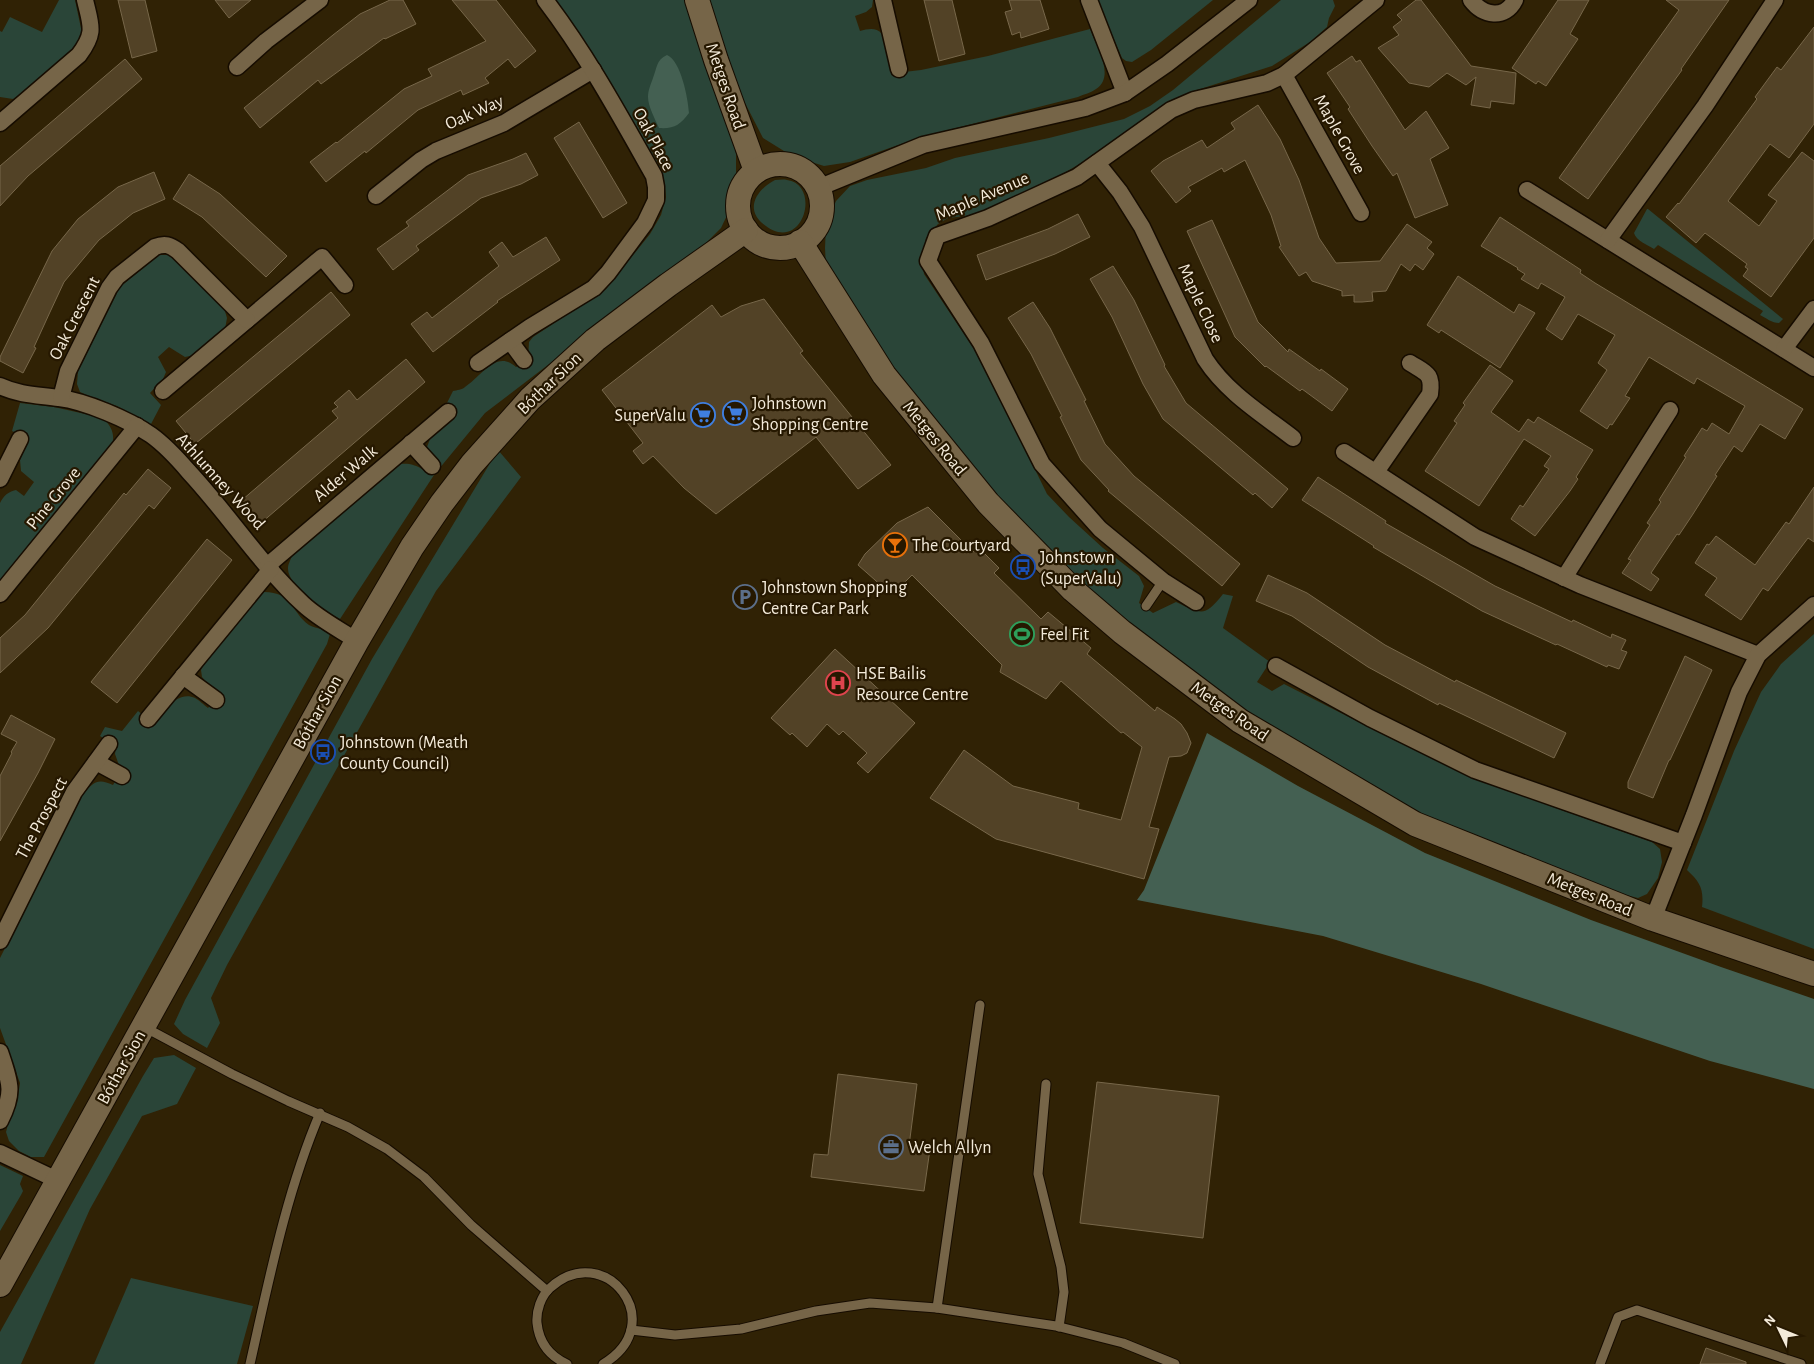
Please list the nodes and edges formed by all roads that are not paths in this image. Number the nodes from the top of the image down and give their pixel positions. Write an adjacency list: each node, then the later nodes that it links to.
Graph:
1 (85, 0): 17 (street)
2 (320, 0): 12 (street)
3 (545, 0): 14 (street, Oak Place)
4 (697, 0): 19 (street, Metges Road)
5 (883, 0): 13 (street)
6 (1089, 0): 16 (street)
7 (1249, 0): 16 (street)
8 (1472, 0): 9 (street)
9 (1515, 0)
10 (1775, 0): 25 (street)
11 (1366, 3): 15 (street, Maple Avenue)
12 (237, 67)
13 (899, 69)
14 (593, 70): 22 (street, Oak Way); 30 (street, Oak Place)
15 (1284, 75): 18 (street, Maple Avenue); 23 (street, Maple Grove)
16 (1125, 93): 20 (street)
17 (3, 115)
18 (1097, 163): 42 (street, Maple Close); 51 (street, Maple Avenue)
19 (756, 171): 20 (street); 24 (street)
20 (818, 188): 26 (street)
21 (1527, 190): 25 (street)
22 (376, 196)
23 (1361, 213)
24 (746, 230): 26 (street); 56 (street, Bóthar Sion)
25 (1608, 240): 31 (street)
26 (800, 242): 66 (street, Metges Road)
27 (346, 285): 29 (street)
28 (1814, 309): 31 (street)
29 (247, 320): 37 (street); 38 (street, Oak Crescent)
30 (510, 341): 32 (street); 34 (street, Oak Place)
31 (1784, 349): 35 (street)
32 (524, 360)
33 (1410, 362): 47 (street)
34 (478, 363)
35 (1814, 368)
36 (0, 386): 38 (street, Athlumney Wood)
37 (163, 391)
38 (61, 398): 41 (street, Athlumney Wood)
39 (1670, 410): 50 (street)
40 (448, 412): 44 (street, Alder Walk)
41 (137, 426): 49 (street, Athlumney Wood); 52 (street, Pine Grove)
42 (1293, 438)
43 (20, 439): 48 (street)
44 (411, 443): 46 (street); 49 (street, Alder Walk)
45 (1344, 452): 47 (street)
46 (432, 466)
47 (1376, 472): 50 (street)
48 (0, 479)
49 (269, 567): 56 (street, Athlumney Wood); 59 (street, Alder Walk)
50 (1564, 578): 57 (street)
51 (1163, 581): 53 (street, Maple Avenue); 55 (lane)
52 (0, 594)
53 (1196, 602)
54 (1814, 605): 57 (street)
55 (1146, 606)
56 (357, 640): 70 (street, Bóthar Sion)
57 (1758, 654): 65 (street)
58 (1276, 666): 65 (street)
59 (183, 676): 60 (street); 61 (street, Alder Walk)
60 (216, 700)
61 (148, 718)
62 (109, 744): 63 (street, The Prospect)
63 (96, 762): 64 (street); 67 (street, The Prospect)
64 (122, 776)
65 (1683, 843): 66 (street)
66 (1653, 919): 68 (street, Metges Road)
67 (0, 941)
68 (1814, 974)
69 (980, 1004): 79 (lane)
70 (144, 1026): 73 (lane); 76 (street, Bóthar Sion)
71 (0, 1052): 74 (street)
72 (1046, 1084): 80 (lane)
73 (320, 1113): 78 (lane); 82 (lane)
74 (0, 1122)
75 (0, 1153): 76 (street)
76 (57, 1180): 77 (street, Bóthar Sion)
77 (0, 1285)
78 (547, 1291): 81 (lane); 83 (lane)
79 (937, 1308): 80 (lane); 81 (lane)
80 (1059, 1327): 85 (lane)
81 (631, 1330): 84 (lane)
82 (250, 1364)
83 (567, 1364)
84 (603, 1364)
85 (1175, 1364)
86 (1600, 1364): 87 (lane)
87 (1801, 1364)

